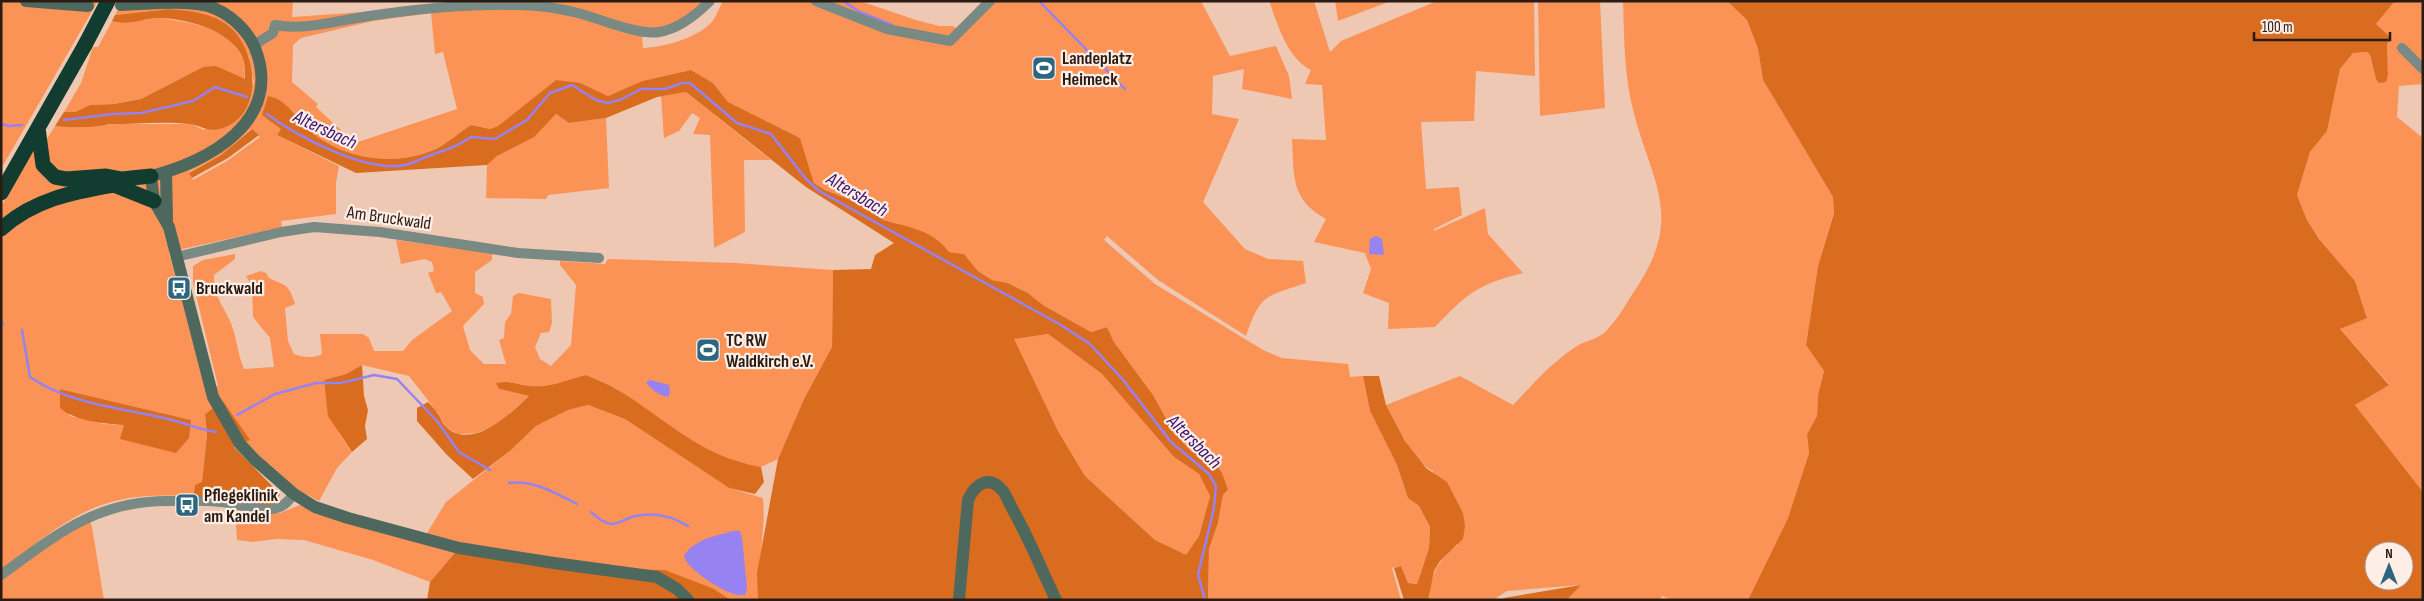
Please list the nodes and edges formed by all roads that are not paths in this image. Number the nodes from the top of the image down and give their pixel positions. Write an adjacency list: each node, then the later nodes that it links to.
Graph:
1 (26, 1): 6 (street)
2 (710, 1): 7 (street)
3 (816, 1): 4 (street)
4 (990, 1)
5 (114, 3): 7 (street); 10 (highway, bridge)
6 (88, 6)
7 (254, 45): 11 (street)
8 (2402, 48): 9 (street)
9 (2423, 69)
10 (38, 128): 13 (highway); 14 (highway)
11 (166, 172): 12 (street); 16 (street)
12 (151, 176): 13 (highway); 15 (street)
13 (118, 182): 15 (highway); 17 (highway)
14 (1, 193)
15 (154, 201): 16 (street)
16 (167, 220): 18 (street)
17 (1, 229)
18 (176, 257): 19 (street, Am Bruckwald); 20 (street)
19 (599, 258)
20 (294, 494): 21 (street); 22 (street)
21 (1, 575)
22 (688, 600)
23 (959, 600): 24 (street)
24 (1056, 600)

